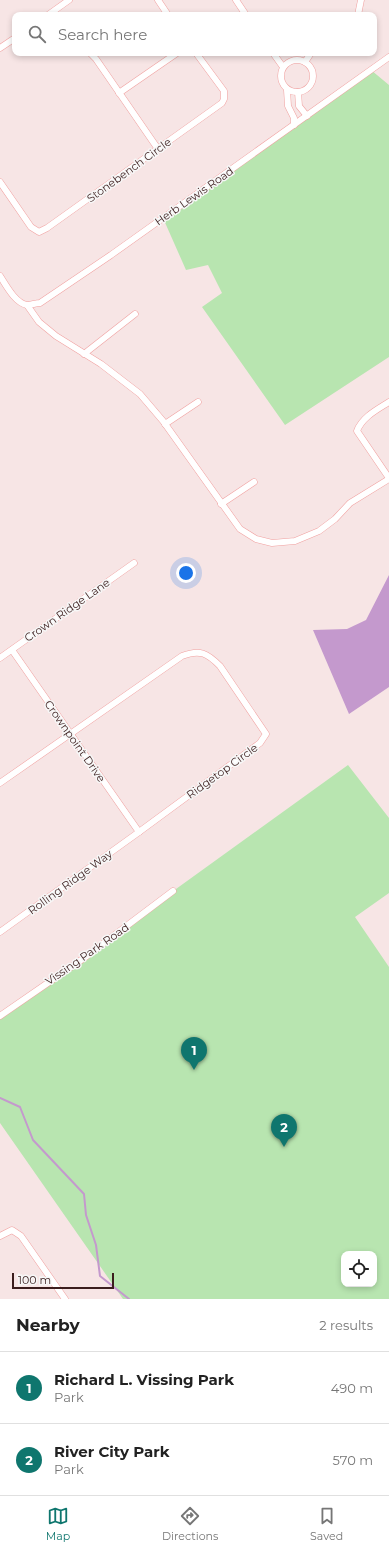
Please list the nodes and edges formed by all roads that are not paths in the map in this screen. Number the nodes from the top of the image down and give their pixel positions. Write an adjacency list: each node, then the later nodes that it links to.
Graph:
1 (69, 0): 5 (street)
2 (158, 0): 6 (street)
3 (236, 0): 7 (street)
4 (361, 0): 8 (street)
5 (52, 12)
6 (166, 12)
7 (244, 12)
8 (359, 12)
9 (12, 40): 10 (street)
10 (0, 48)
11 (93, 56): 21 (street)
12 (173, 56): 21 (street)
13 (198, 56): 24 (street, Stonebench Circle)
14 (275, 56): 18 (street)
15 (309, 56): 17 (street)
16 (389, 57): 22 (street, Herb Lewis Road)
17 (305, 62): 18 (street); 20 (street)
18 (283, 67): 19 (street)
19 (288, 90): 20 (street); 23 (street)
20 (298, 92): 22 (street)
21 (119, 93): 24 (street)
22 (307, 116): 23 (street, Herb Lewis Road)
23 (294, 125): 27 (street, Herb Lewis Road)
24 (158, 149): 25 (street, Stonebench Circle)
25 (0, 182)
26 (0, 276): 27 (street)
27 (27, 305): 29 (street)
28 (135, 314): 29 (street)
29 (84, 354): 32 (street)
30 (198, 402): 32 (street)
31 (389, 402): 33 (street)
32 (165, 424): 35 (street)
33 (389, 479): 35 (street)
34 (254, 482): 35 (street)
35 (221, 504)
36 (134, 563): 37 (street, Crown Ridge Lane)
37 (12, 650): 38 (street, Crown Ridge Lane); 39 (street, Crownpoint Drive)
38 (0, 658)
39 (71, 734): 40 (street); 41 (street, Crownpoint Drive); 41 (street, Ridgetop Circle)
40 (0, 783)
41 (139, 832): 43 (street, Rolling Ridge Way)
42 (173, 892): 44 (street, Vissing Park Road)
43 (0, 932)
44 (0, 1016)
45 (0, 1236): 46 (street)
46 (65, 1299)

